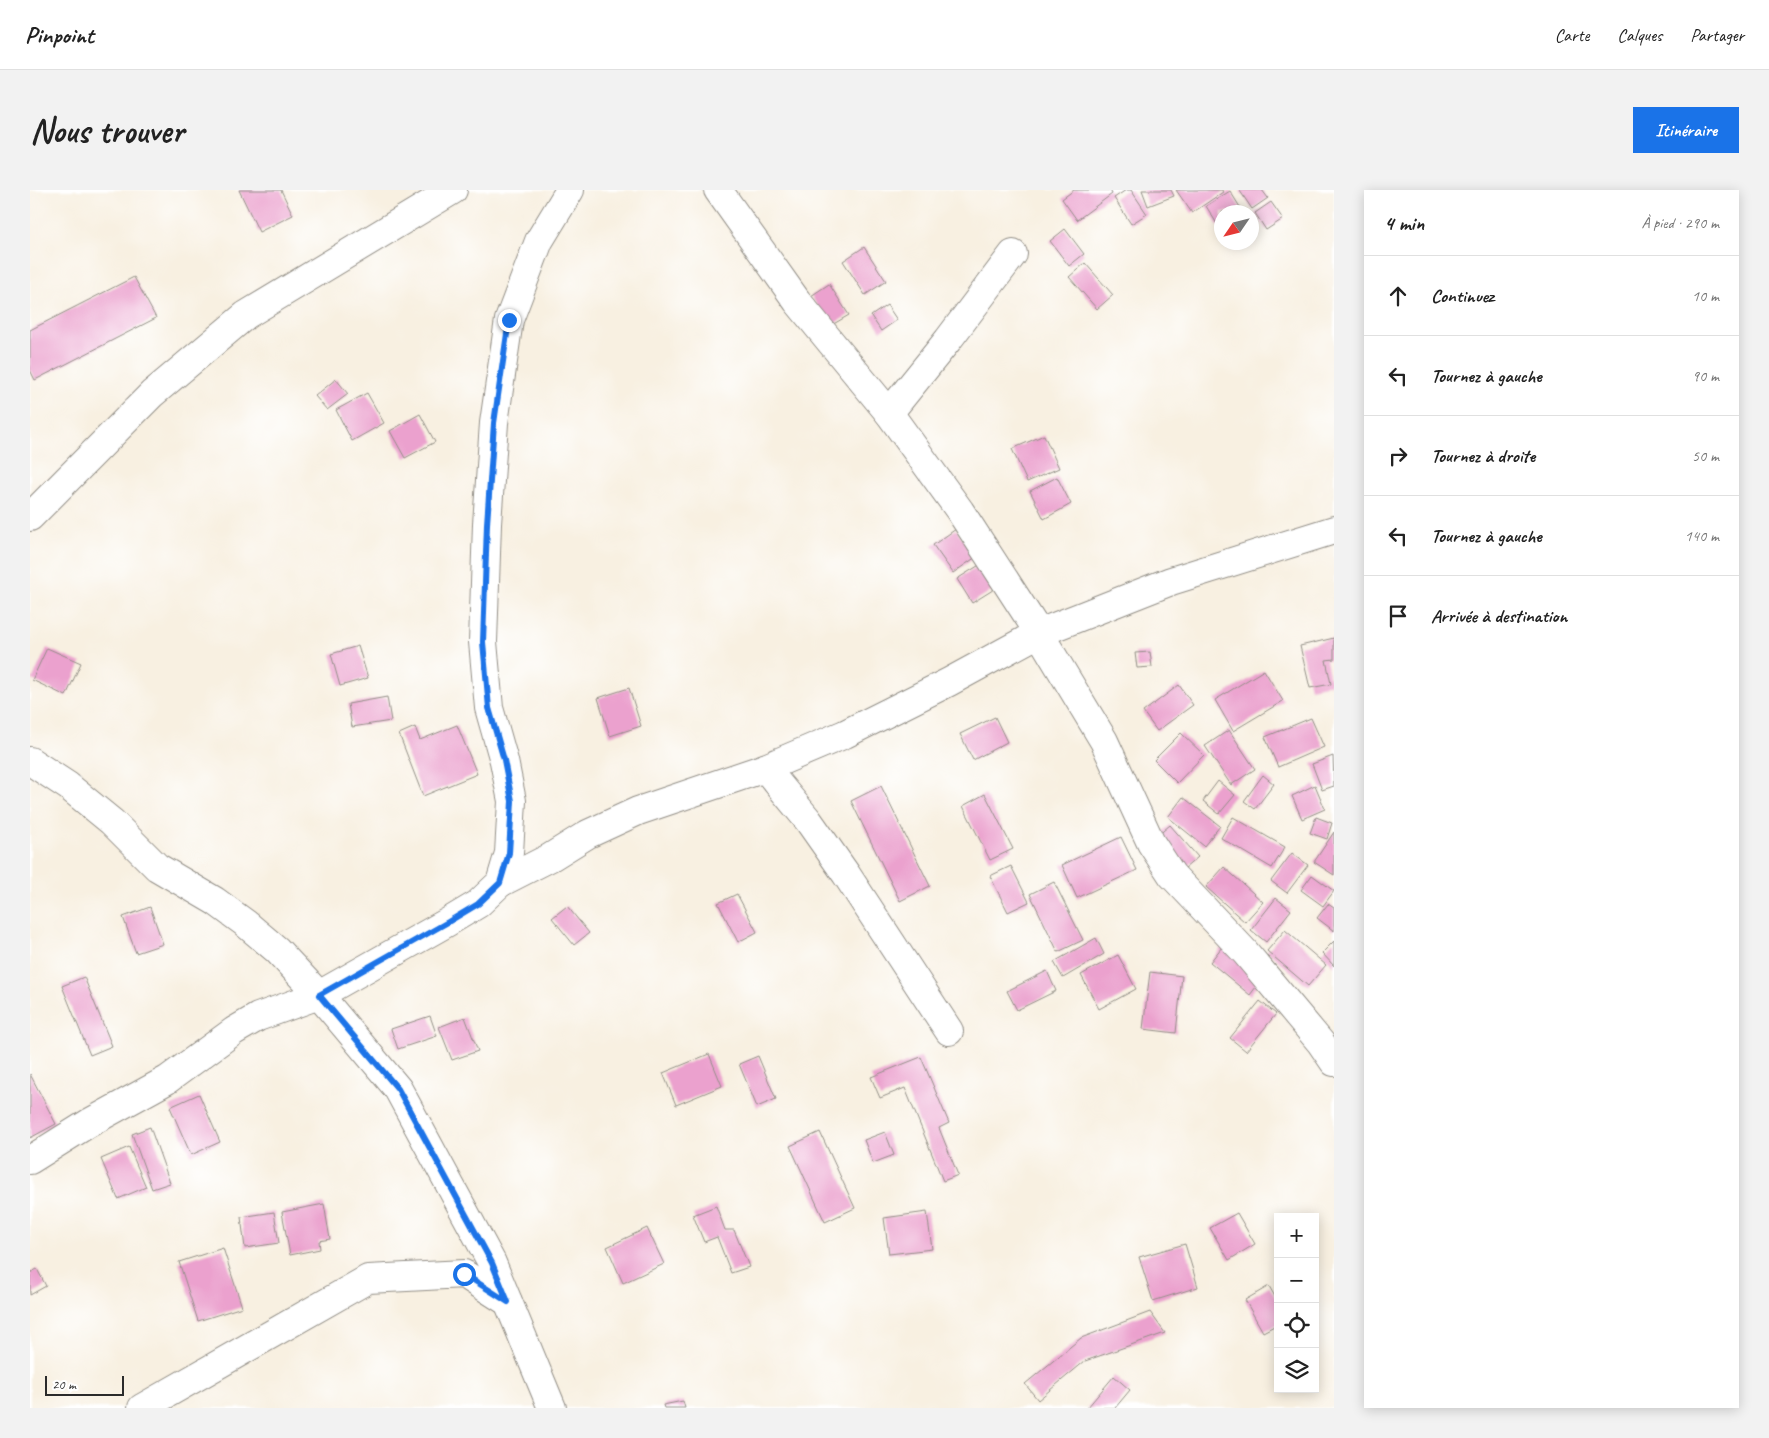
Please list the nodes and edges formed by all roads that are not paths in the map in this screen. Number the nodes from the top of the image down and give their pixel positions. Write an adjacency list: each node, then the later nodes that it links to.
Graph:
1 (453, 190): 6 (street)
2 (570, 190): 11 (street)
3 (718, 190): 5 (street)
4 (1013, 254): 5 (street)
5 (889, 412): 8 (street)
6 (30, 517)
7 (1334, 530): 8 (street)
8 (1039, 633): 10 (street); 14 (street)
9 (30, 761): 12 (street)
10 (765, 768): 11 (street); 13 (street)
11 (500, 883): 12 (street)
12 (319, 995): 15 (street); 16 (street)
13 (949, 1031)
14 (1334, 1062)
15 (30, 1160)
16 (508, 1302): 17 (street); 18 (street)
17 (142, 1408)
18 (552, 1408)

